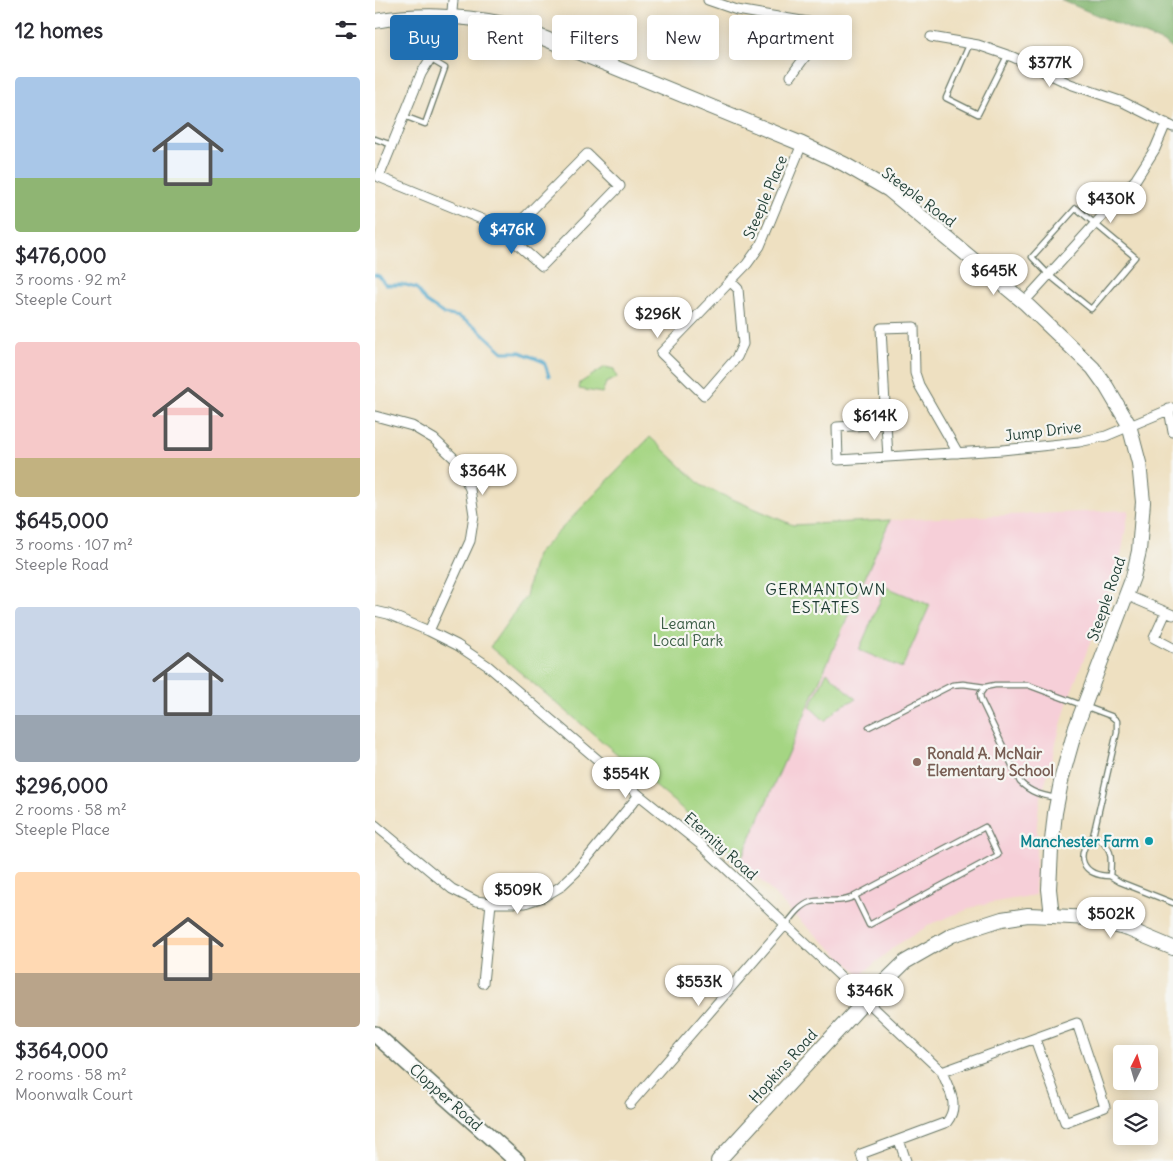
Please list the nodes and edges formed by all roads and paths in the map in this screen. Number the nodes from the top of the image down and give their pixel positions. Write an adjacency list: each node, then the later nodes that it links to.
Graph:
1 (453, 0): 3 (street)
2 (708, 0): 12 (street)
3 (451, 15)
4 (390, 18): 6 (street, Steeple Road)
5 (458, 18): 16 (street, Steeple Road)
6 (375, 21)
7 (931, 37): 8 (street)
8 (970, 43): 9 (street); 9 (lane)
9 (1008, 55): 14 (street)
10 (429, 60): 13 (street)
11 (432, 60): 13 (lane)
12 (791, 76)
13 (403, 116): 17 (street)
14 (1169, 125): 19 (street)
15 (375, 139): 17 (lane)
16 (802, 144): 22 (street, Steeple Place); 23 (street, Steeple Road)
17 (392, 145): 18 (street)
18 (377, 176): 20 (street)
19 (1096, 223): 21 (street); 21 (lane); 21 (lane)
20 (507, 235): 20 (street)
21 (1049, 275): 23 (street)
22 (730, 281): 22 (street, Steeple Place)
23 (1024, 302): 27 (street, Steeple Road)
24 (1171, 409): 27 (street, Jump Drive); 28 (street)
25 (375, 416): 34 (street)
26 (886, 424): 29 (street); 30 (street); 30 (street, Jump Drive)
27 (1129, 425): 29 (street, Jump Drive); 31 (street, Steeple Road)
28 (1173, 432)
29 (957, 453): 30 (street, Jump Drive)
30 (888, 457)
31 (1126, 595): 33 (street); 37 (street, Steeple Road)
32 (375, 611): 34 (street, Eternity Road)
33 (1169, 613): 35 (street)
34 (429, 631): 39 (street, Eternity Road)
35 (1173, 648)
36 (985, 687): 37 (lane); 38 (lane); 40 (lane)
37 (1084, 707): 40 (street, Steeple Road); 42 (lane)
38 (869, 727)
39 (639, 795): 45 (street); 48 (street, Eternity Road)
40 (1058, 798): 47 (street, Steeple Road)
41 (375, 825): 45 (street)
42 (1093, 836): 43 (lane); 43 (lane)
43 (1110, 876): 46 (lane)
44 (855, 896): 44 (lane); 48 (lane)
45 (491, 903): 50 (street)
46 (1173, 904)
47 (1052, 916): 49 (street, Hopkins Road); 51 (street, Hopkins Road)
48 (786, 924): 51 (street, Eternity Road); 55 (street)
49 (1173, 948)
50 (483, 984)
51 (865, 1000): 54 (street, Eternity Road); 58 (street, Hopkins Road)
52 (375, 1034): 57 (main road, Clopper Road)
53 (1035, 1039): 53 (street); 54 (street)
54 (943, 1072): 56 (street)
55 (629, 1104)
56 (899, 1140): 59 (street); 60 (street)
57 (517, 1161)
58 (718, 1161)
59 (863, 1161)
60 (906, 1161)

